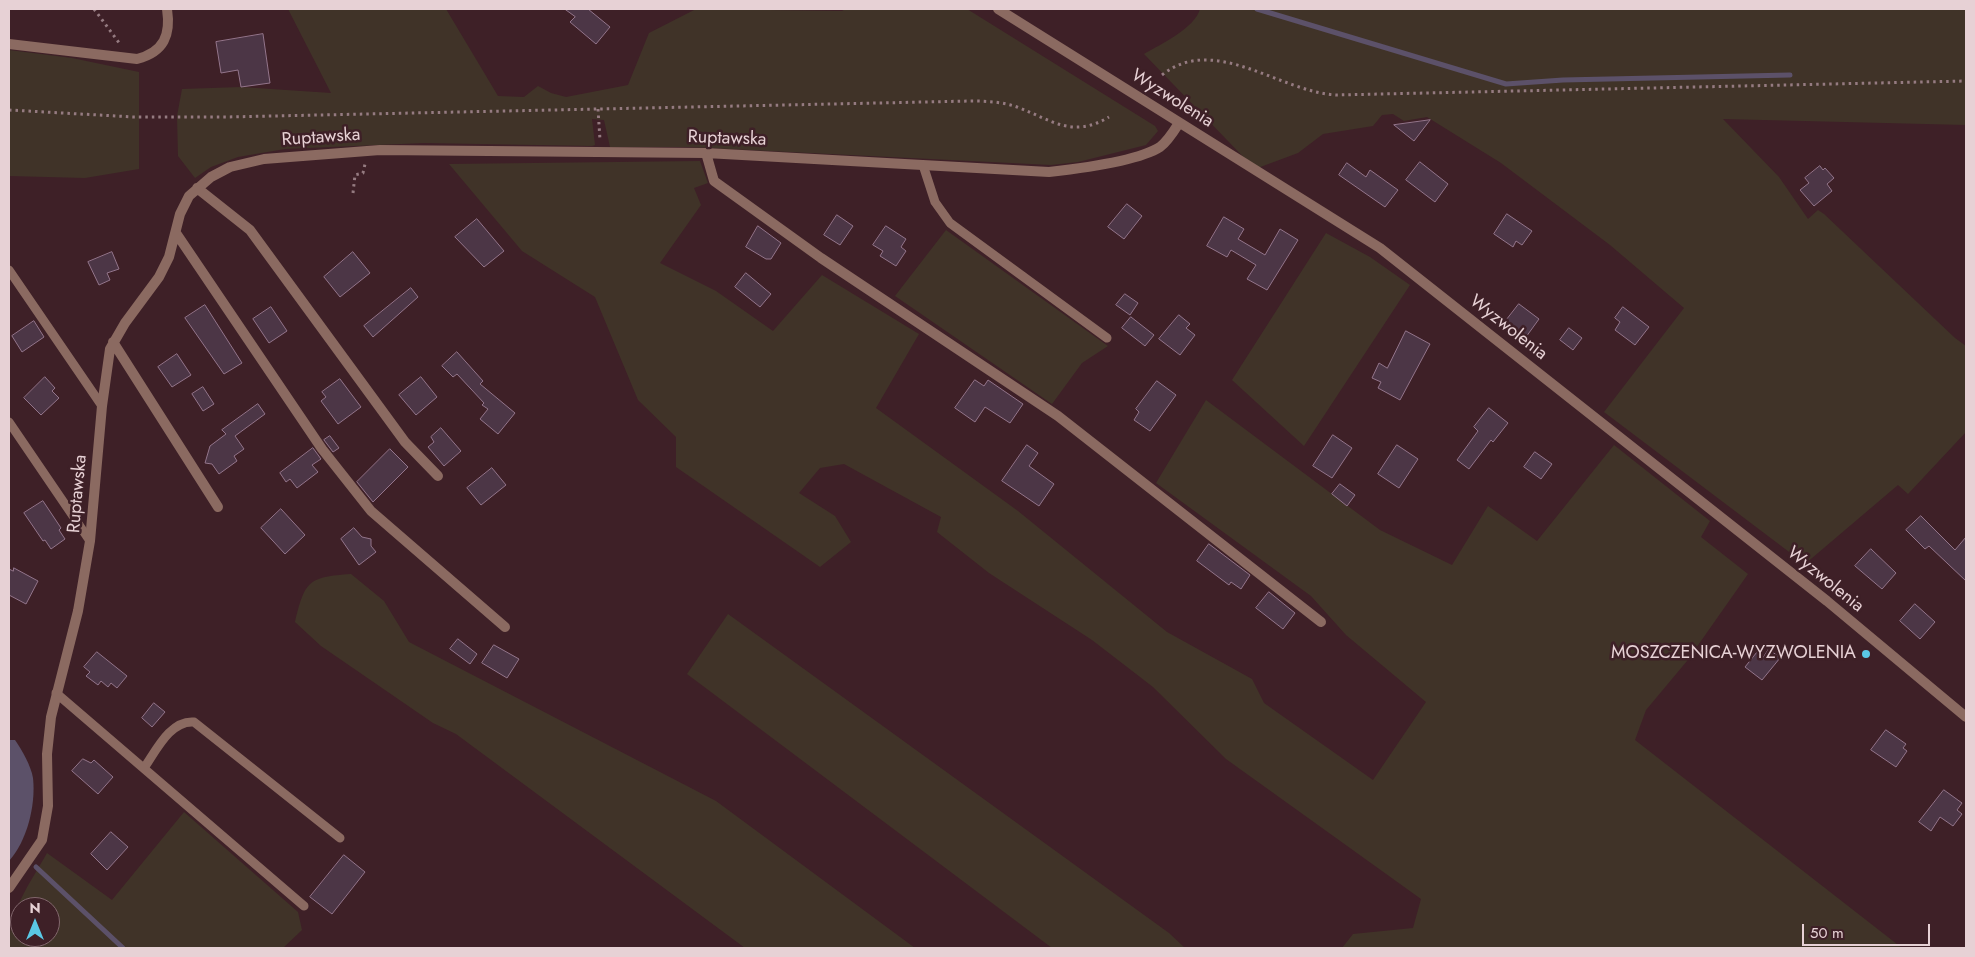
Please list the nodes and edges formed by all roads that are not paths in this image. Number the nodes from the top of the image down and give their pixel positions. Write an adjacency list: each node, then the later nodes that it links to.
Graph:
1 (167, 9): 3 (street)
2 (998, 9): 4 (street, Wyzwolenia)
3 (9, 44)
4 (1179, 123): 6 (street, Ruptawska); 20 (street, Wyzwolenia)
5 (706, 153): 6 (street, Ruptawska); 7 (street, Ruptawska); 17 (street)
6 (922, 165): 10 (lane)
7 (197, 188): 8 (street, Ruptawska); 14 (street)
8 (176, 233): 11 (street, Ruptawska); 18 (street)
9 (9, 270): 12 (lane)
10 (1107, 338)
11 (113, 342): 12 (street, Ruptawska); 15 (street)
12 (102, 406): 16 (street, Ruptawska)
13 (9, 422): 16 (lane)
14 (438, 476)
15 (218, 507)
16 (90, 542): 19 (street, Ruptawska)
17 (1321, 622)
18 (505, 627)
19 (56, 693): 21 (lane); 23 (street, Ruptawska)
20 (1966, 717)
21 (144, 768): 22 (lane); 24 (lane)
22 (340, 838)
23 (9, 888)
24 (304, 906)

